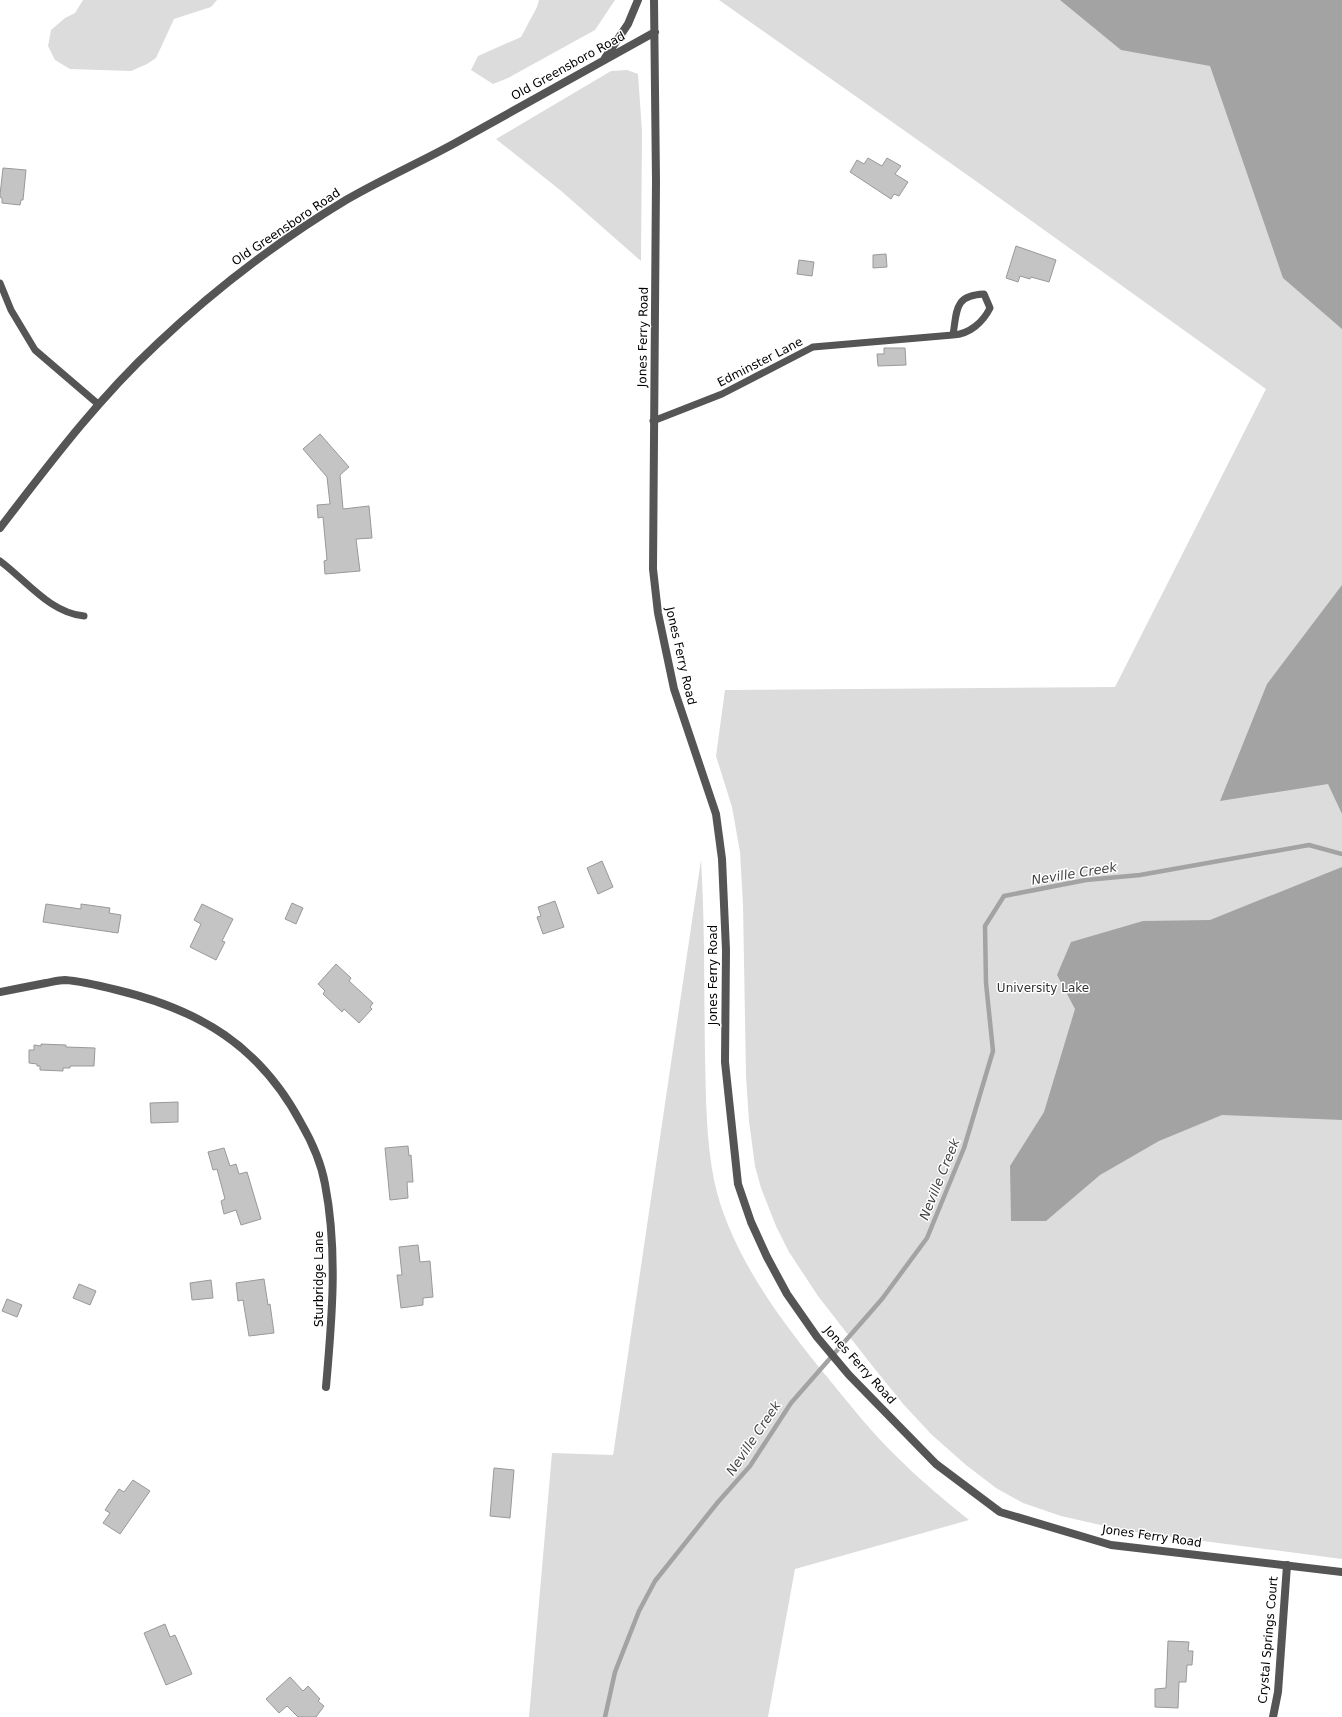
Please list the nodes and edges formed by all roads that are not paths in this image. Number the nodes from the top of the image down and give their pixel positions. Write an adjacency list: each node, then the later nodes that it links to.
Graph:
1 (638, 0): 4 (street)
2 (654, 0): 3 (street, Jones Ferry Road)
3 (655, 32): 4 (street, Old Greensboro Road); 8 (street, Jones Ferry Road)
4 (602, 61): 7 (street, Old Greensboro Road)
5 (0, 283): 7 (lane)
6 (953, 335): 6 (lane, Edminster Lane); 8 (lane, Edminster Lane)
7 (98, 404): 9 (street, Old Greensboro Road)
8 (653, 421): 14 (street, Jones Ferry Road)
9 (0, 528)
10 (0, 561): 11 (lane)
11 (84, 616)
12 (0, 992): 13 (street, Sturbridge Lane)
13 (326, 1387)
14 (1287, 1565): 15 (street, Jones Ferry Road); 16 (street, Crystal Springs Court)
15 (1342, 1572)
16 (1273, 1717)

